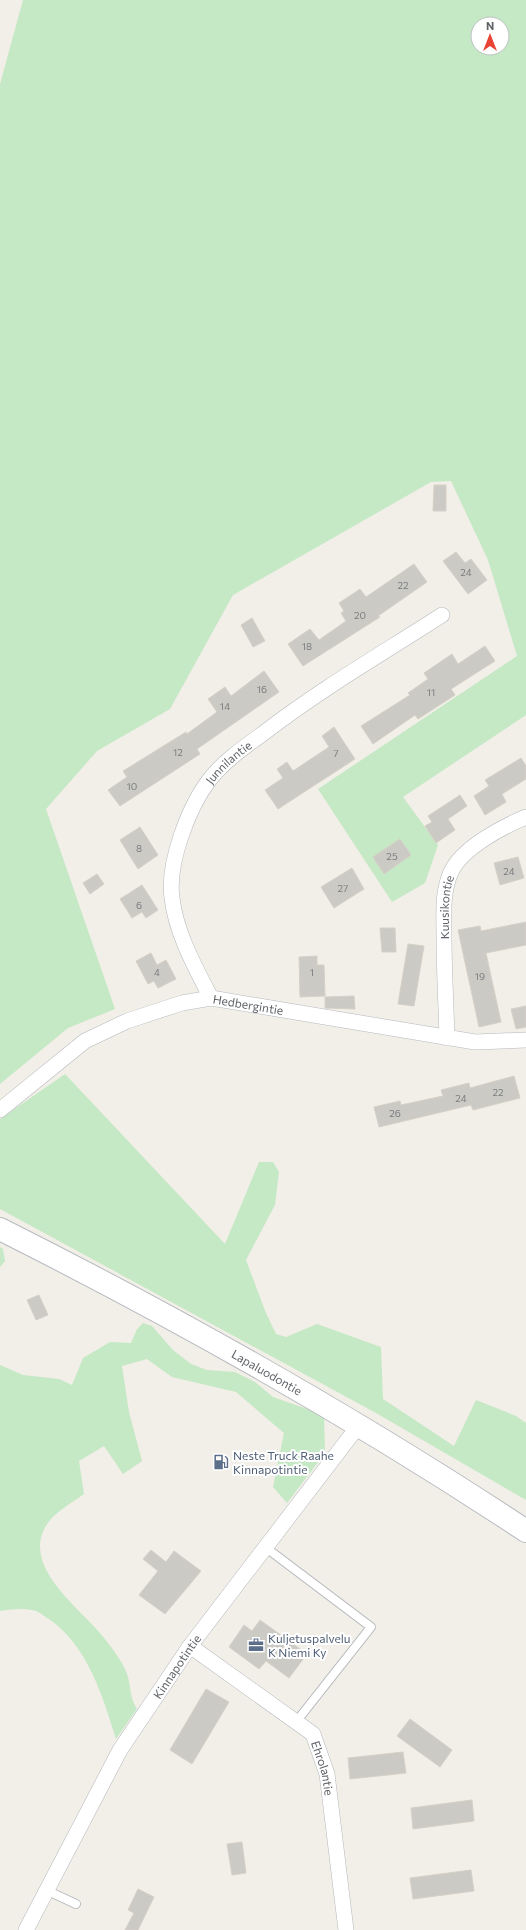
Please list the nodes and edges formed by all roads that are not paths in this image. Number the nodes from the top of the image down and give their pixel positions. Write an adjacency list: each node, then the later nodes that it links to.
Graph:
1 (442, 615): 3 (street, Junnilantie)
2 (526, 817): 4 (street, Kuusikontie)
3 (211, 998): 4 (street, Hedbergintie); 6 (street, Hedbergintie)
4 (447, 1038): 5 (street, Hedbergintie)
5 (526, 1040)
6 (0, 1110)
7 (0, 1229): 8 (main road, Lapaluodontie)
8 (359, 1425): 9 (main road, Lapaluodontie); 10 (street, Kinnapotintie)
9 (526, 1531)
10 (265, 1547): 11 (street, Kinnapotintie); 12 (lane)
11 (190, 1646): 12 (street, Ehrolantie); 13 (street, Kinnapotintie)
12 (296, 1722): 16 (street, Ehrolantie)
13 (48, 1891): 14 (lane); 15 (street, Kinnapotintie)
14 (76, 1904)
15 (26, 1930)
16 (346, 1930)

